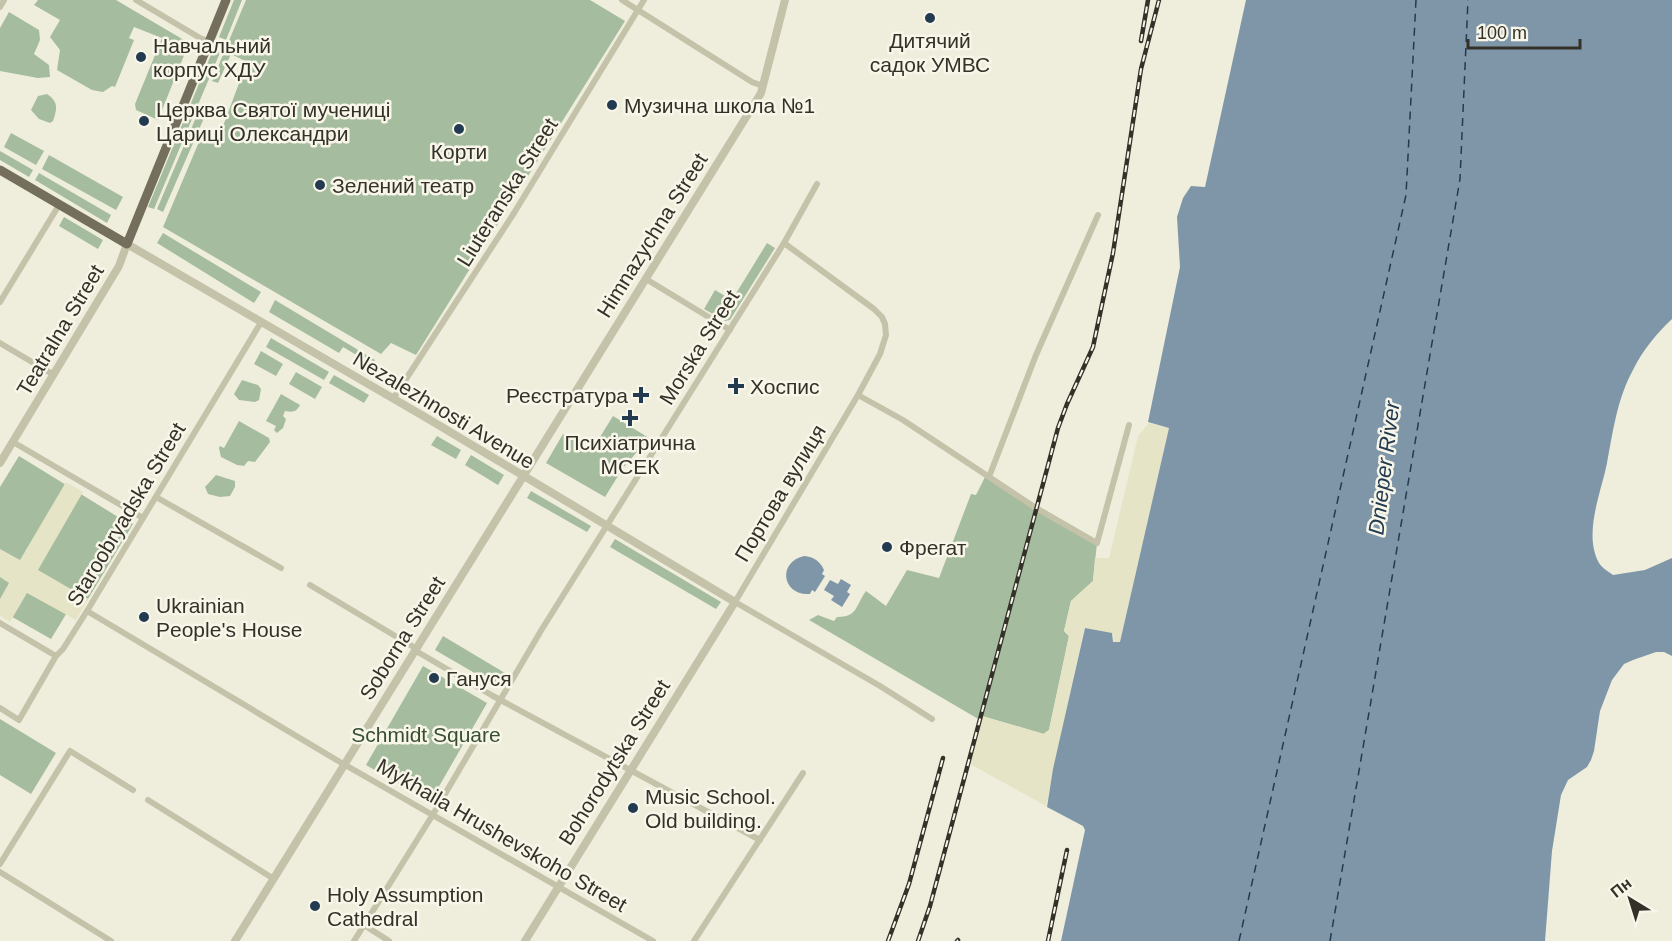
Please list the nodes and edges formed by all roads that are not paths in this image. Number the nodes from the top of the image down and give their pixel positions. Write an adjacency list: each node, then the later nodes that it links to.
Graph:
1 (4, 0): 7 (street)
2 (136, 0): 9 (street)
3 (226, 0): 9 (main road)
4 (622, 0): 8 (street)
5 (644, 0): 8 (street, Liuteranska Street)
6 (784, 0): 10 (street, Himnazychna Street)
7 (0, 7)
8 (639, 10): 10 (street); 24 (street, Liuteranska Street)
9 (208, 41): 16 (main road)
10 (763, 86): 17 (street, Himnazychna Street)
11 (0, 170): 13 (main road, Nezalezhnosti Avenue)
12 (817, 184): 15 (street, Morska Street)
13 (58, 205): 16 (main road, Nezalezhnosti Avenue); 18 (street)
14 (1098, 215): 29 (street)
15 (784, 243): 20 (street, Morska Street); 23 (street, Портова вулиця)
16 (127, 244): 19 (street, Nezalezhnosti Avenue); 22 (street, Teatralna Street)
17 (646, 279): 20 (street); 28 (street, Himnazychna Street)
18 (0, 302)
19 (260, 324): 24 (street, Nezalezhnosti Avenue); 30 (street, Staroobryadska Street)
20 (730, 330): 32 (street, Morska Street)
21 (0, 343): 22 (street)
22 (54, 375): 26 (street, Teatralna Street)
23 (858, 395): 29 (street); 35 (street, Портова вулиця)
24 (393, 399): 28 (street, Nezalezhnosti Avenue)
25 (1129, 425): 29 (street)
26 (13, 442): 27 (street, Teatralna Street); 31 (street)
27 (0, 463)
28 (523, 477): 32 (street, Nezalezhnosti Avenue); 38 (street, Soborna Street)
29 (989, 477)
30 (156, 497): 31 (street, Staroobryadska Street); 33 (street)
31 (143, 518): 36 (street, Staroobryadska Street)
32 (607, 526): 35 (street, Nezalezhnosti Avenue); 40 (street, Morska Street)
33 (281, 568)
34 (310, 585): 38 (street)
35 (735, 602): 42 (street, Nezalezhnosti Avenue); 44 (street, Bohorodytska Street)
36 (87, 611): 39 (street, Staroobryadska Street); 43 (street, Mykhaila Hrushevskoho Street)
37 (0, 623): 39 (street)
38 (417, 650): 40 (street); 43 (street, Soborna Street)
39 (56, 656): 41 (street, Staroobryadska Street)
40 (500, 700): 44 (street); 48 (street, Morska Street)
41 (0, 708)
42 (932, 719)
43 (345, 765): 48 (street, Mykhaila Hrushevskoho Street); 52 (street, Soborna Street)
44 (631, 771): 49 (street); 53 (street, Bohorodytska Street)
45 (803, 773): 49 (street)
46 (133, 790): 50 (street)
47 (148, 800): 52 (street)
48 (432, 816): 53 (street, Mykhaila Hrushevskoho Street); 54 (street, Morska Street)
49 (760, 840): 61 (street)
50 (0, 864)
51 (0, 872): 55 (street)
52 (274, 879): 56 (street, Soborna Street)
53 (558, 887): 59 (street, Bohorodytska Street); 60 (street, Mykhaila Hrushevskoho Street)
54 (364, 925): 57 (street, Morska Street); 58 (street)
55 (111, 941)
56 (235, 941)
57 (354, 941)
58 (389, 941)
59 (525, 941)
60 (653, 941)
61 (694, 941)

